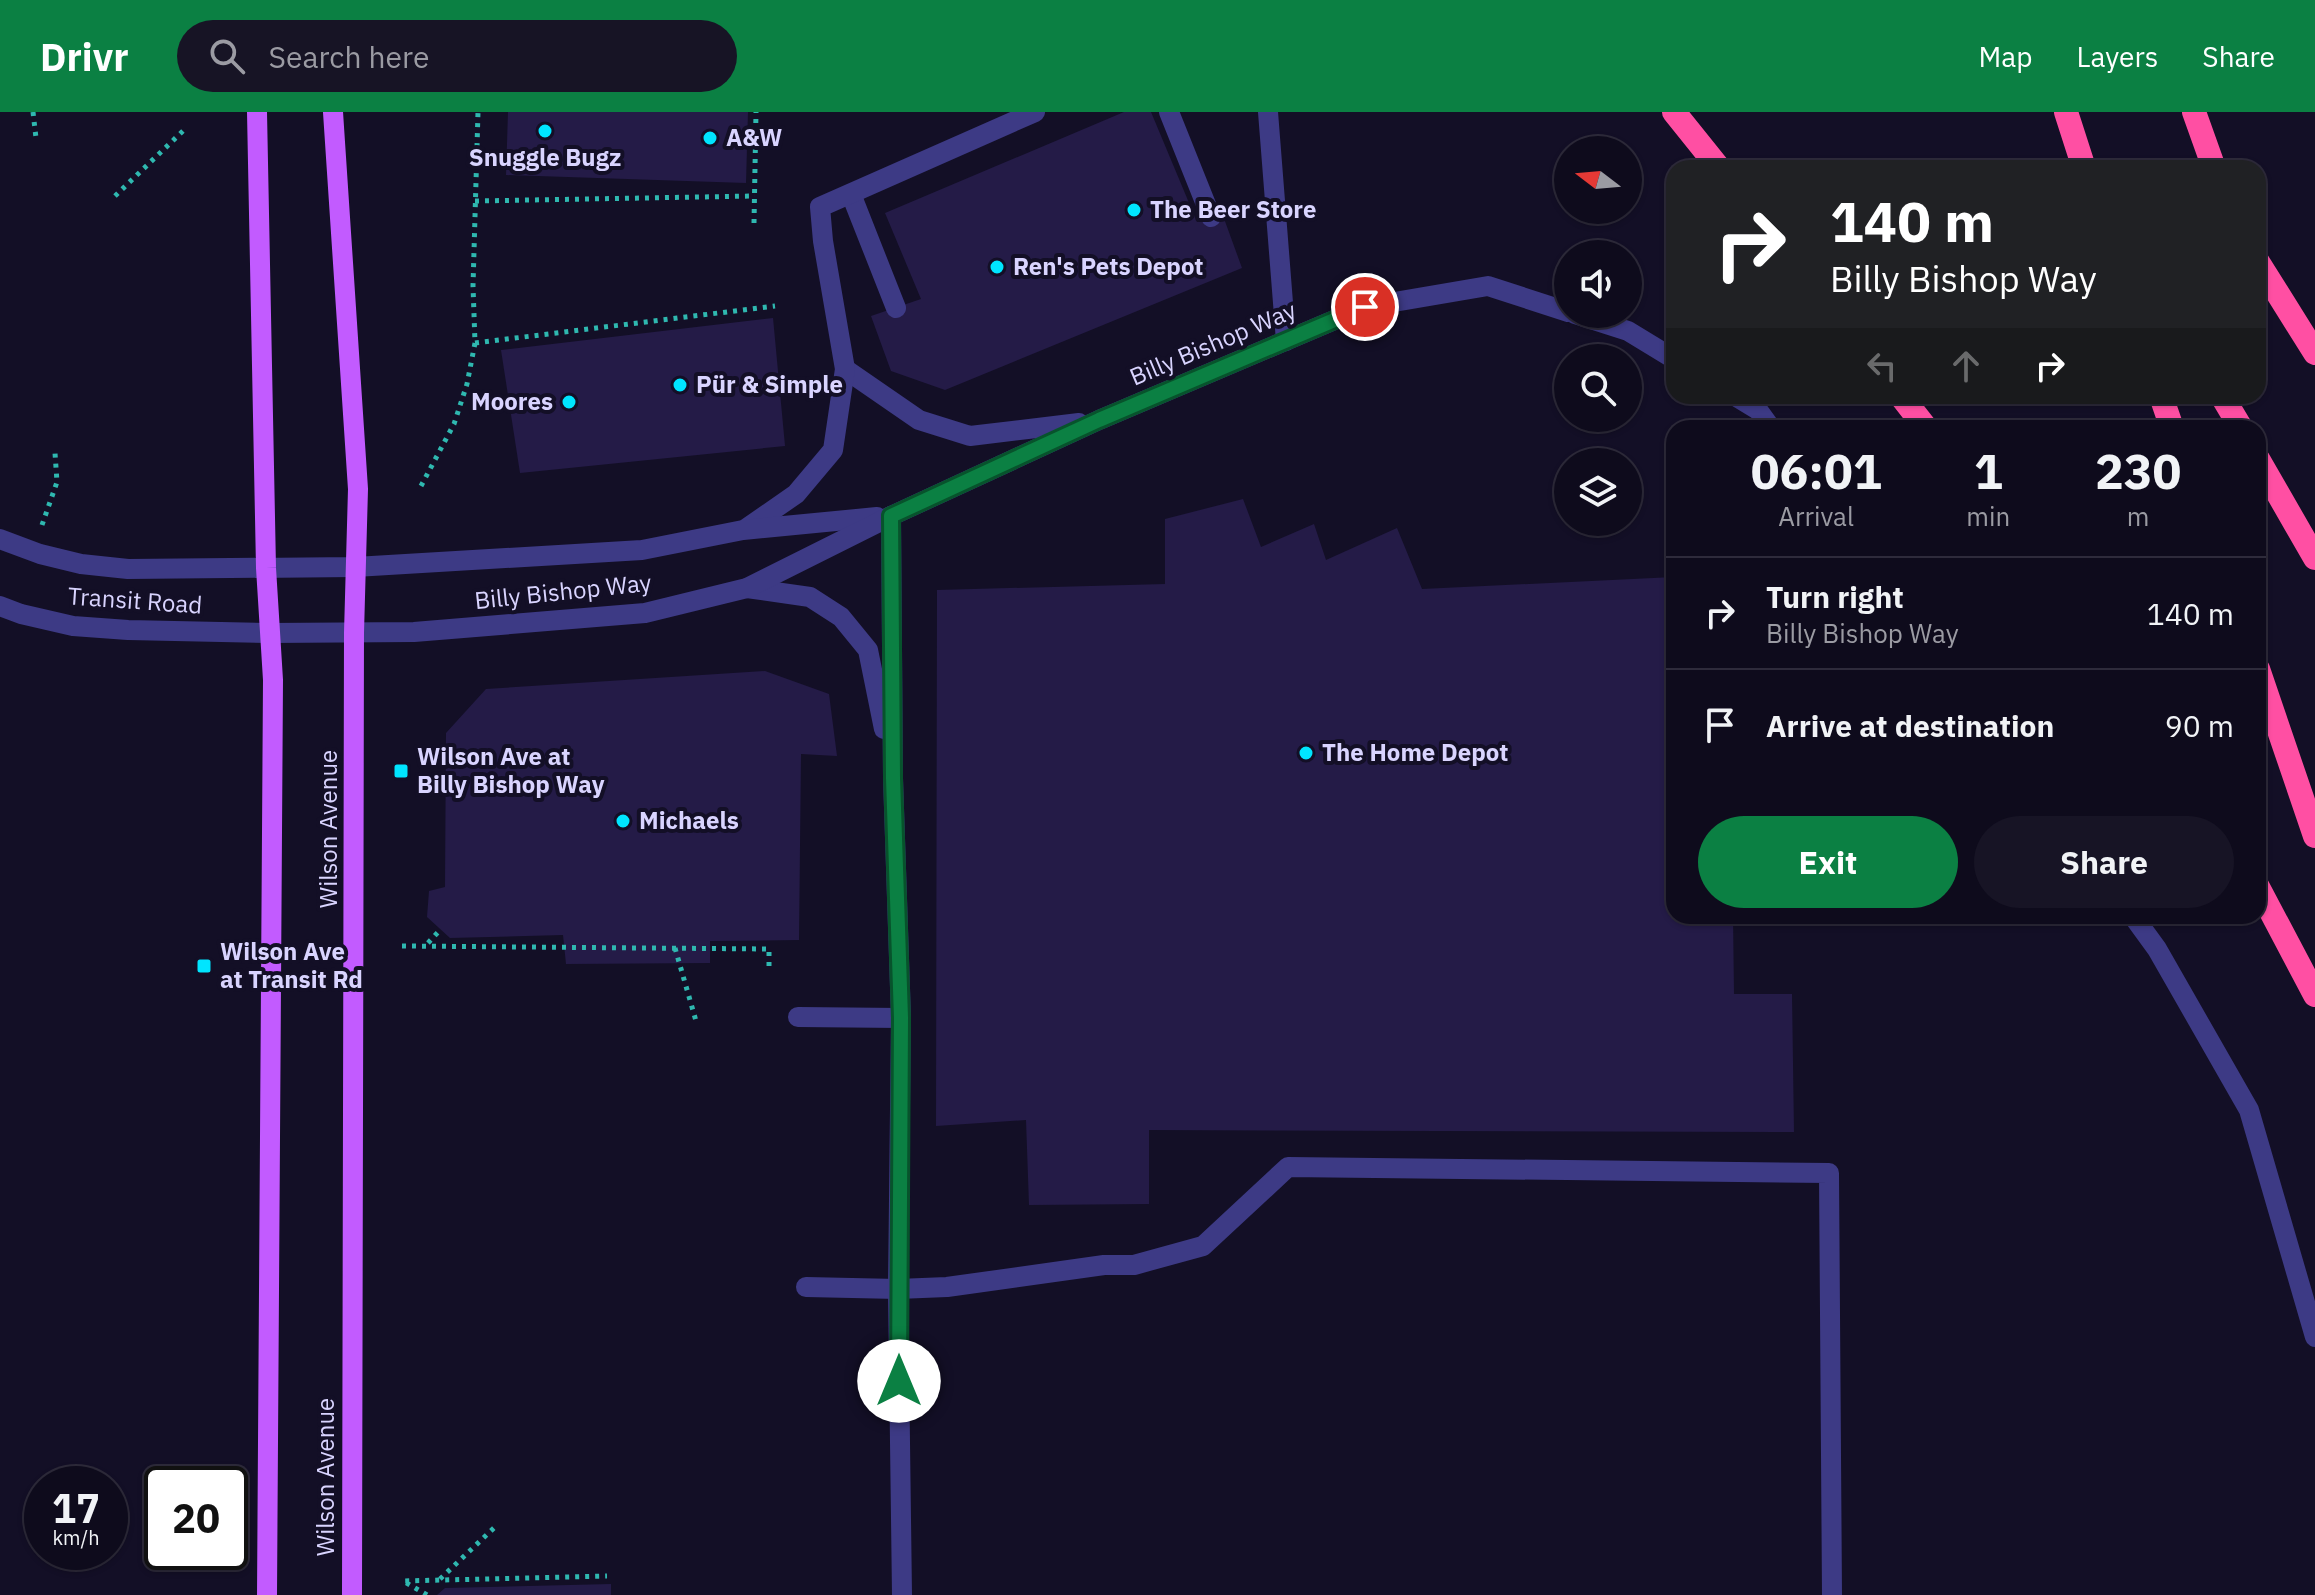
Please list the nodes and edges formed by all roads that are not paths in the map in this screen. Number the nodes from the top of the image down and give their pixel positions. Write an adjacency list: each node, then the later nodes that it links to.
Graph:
1 (257, 112): 34 (main road)
2 (333, 112): 33 (main road, Wilson Avenue)
3 (1035, 112): 13 (street)
4 (1169, 112): 14 (street)
5 (1268, 112): 19 (street)
6 (1674, 112): 9 (highway)
7 (2194, 112): 12 (highway)
8 (2069, 123): 10 (highway); 11 (highway)
9 (1713, 160)
10 (2081, 160)
11 (2088, 160)
12 (2211, 160)
13 (851, 194): 17 (street); 22 (street)
14 (1211, 217)
15 (2266, 275): 20 (highway)
16 (1554, 307): 19 (street, Billy Bishop Way)
17 (896, 308)
18 (1619, 328): 21 (street)
19 (1286, 341): 25 (street, Billy Bishop Way)
20 (2315, 353)
21 (1666, 354)
22 (845, 369): 25 (street); 30 (street)
23 (1748, 404): 26 (street)
24 (1907, 404): 27 (highway)
25 (1099, 420): 29 (street, Billy Bishop Way)
26 (1765, 420)
27 (1920, 420)
28 (2266, 473): 32 (highway)
29 (891, 516): 30 (street, Billy Bishop Way); 35 (street, Billy Bishop Way); 40 (street)
30 (743, 530): 33 (street, Billy Bishop Way)
31 (0, 539): 34 (street, Transit Road)
32 (2315, 558)
33 (355, 567): 34 (street, Billy Bishop Way); 38 (main road, Wilson Avenue)
34 (266, 568): 37 (main road)
35 (747, 588): 38 (street, Billy Bishop Way); 40 (street)
36 (0, 606): 37 (street, Transit Road)
37 (269, 633): 38 (street, Billy Bishop Way); 50 (main road)
38 (354, 633): 51 (main road, Wilson Avenue)
39 (2266, 691): 41 (highway)
40 (893, 778): 46 (street)
41 (2315, 836)
42 (2266, 902): 44 (highway)
43 (2139, 924): 49 (street)
44 (2315, 995)
45 (798, 1017): 46 (street)
46 (901, 1018): 48 (street)
47 (806, 1287): 48 (street)
48 (898, 1289): 52 (street); 53 (street)
49 (2315, 1337)
50 (267, 1595)
51 (352, 1595)
52 (902, 1595)
53 (1832, 1595)

